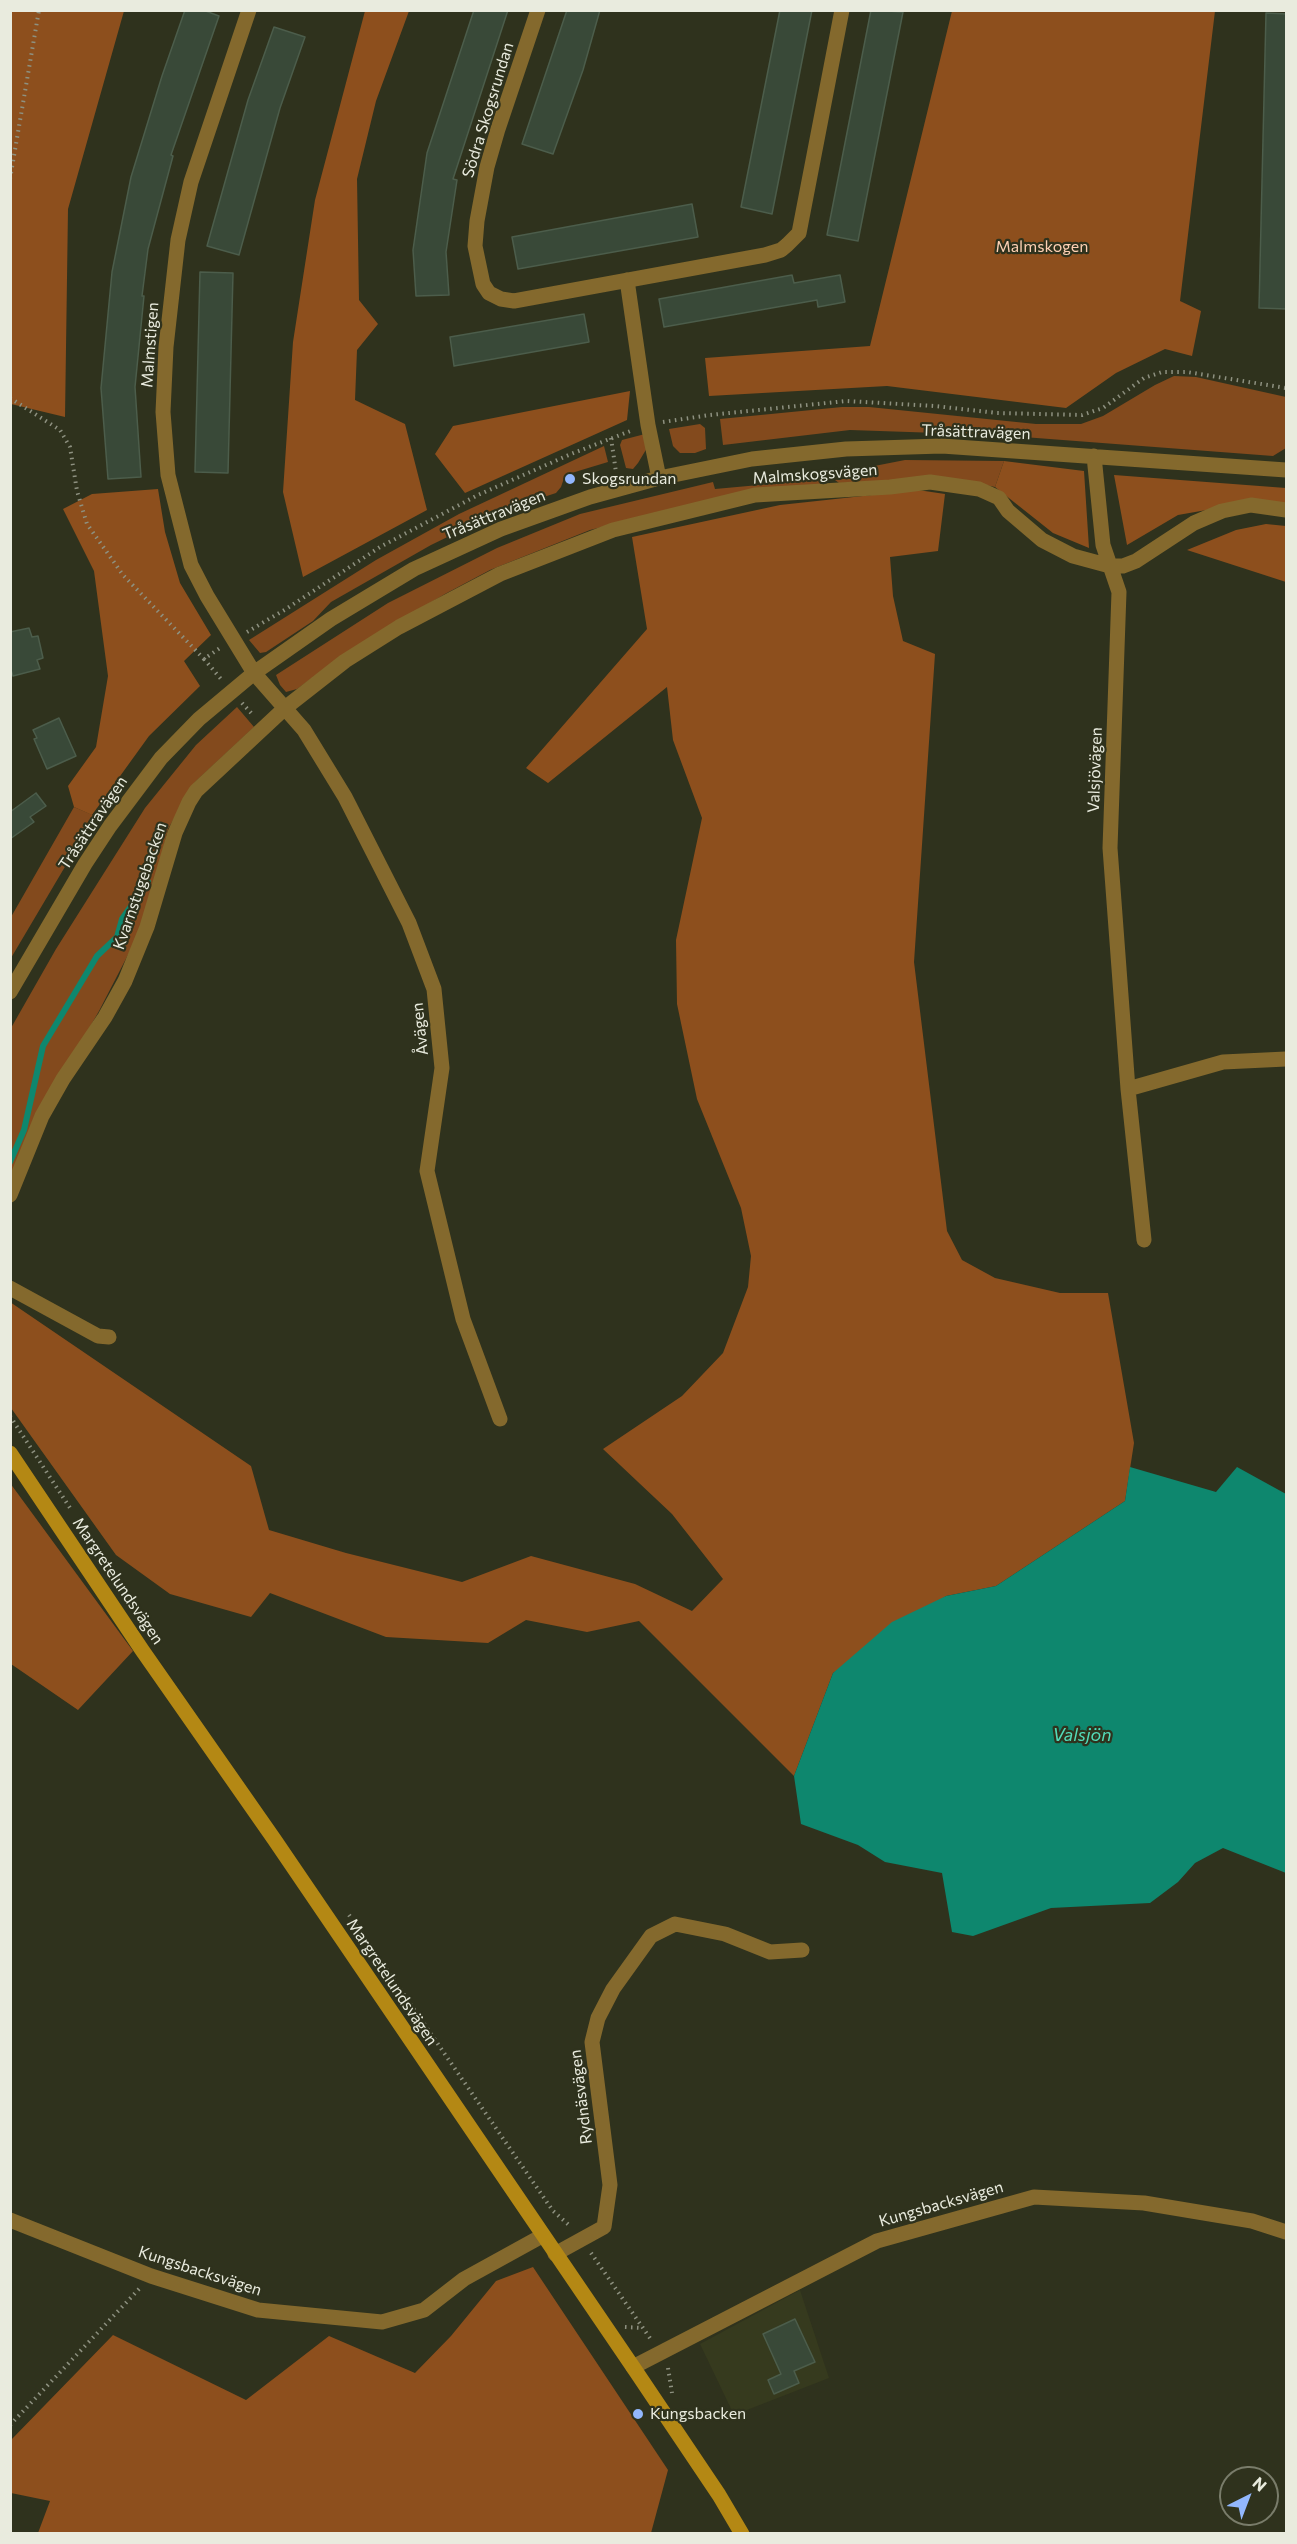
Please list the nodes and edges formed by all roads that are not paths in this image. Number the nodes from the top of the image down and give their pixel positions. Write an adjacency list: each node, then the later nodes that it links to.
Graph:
1 (249, 10): 10 (street, Malmstigen)
2 (538, 10): 4 (street, Södra Skogsrundan)
3 (842, 10): 4 (street, Södra Skogsrundan)
4 (627, 280): 7 (street)
5 (1094, 456): 6 (street, Tråsättravägen); 7 (street, Tråsättravägen); 9 (street, Valsjövägen)
6 (1287, 470)
7 (659, 478): 10 (street, Tråsättravägen)
8 (1287, 510): 9 (street, Malmskogsvägen)
9 (1110, 566): 11 (street, Malmskogsvägen); 14 (street, Valsjövägen)
10 (254, 673): 11 (street, Åvägen); 12 (street, Tråsättravägen)
11 (285, 708): 15 (street, Kvarnstugebacken); 19 (street, Åvägen)
12 (10, 992)
13 (1287, 1059): 14 (street)
14 (1128, 1089): 16 (street, Valsjövägen)
15 (10, 1195)
16 (1144, 1240)
17 (10, 1288): 18 (street)
18 (109, 1337)
19 (500, 1419)
20 (10, 1453): 24 (street, Margretelundsvägen)
21 (802, 1950): 25 (street, Rydnäsvägen)
22 (10, 2220): 24 (street, Kungsbacksvägen)
23 (1287, 2232): 26 (street, Kungsbacksvägen)
24 (542, 2236): 25 (street, Margretelundsvägen)
25 (555, 2254): 26 (street, Margretelundsvägen)
26 (633, 2367): 27 (street, Margretelundsvägen)
27 (742, 2534)

